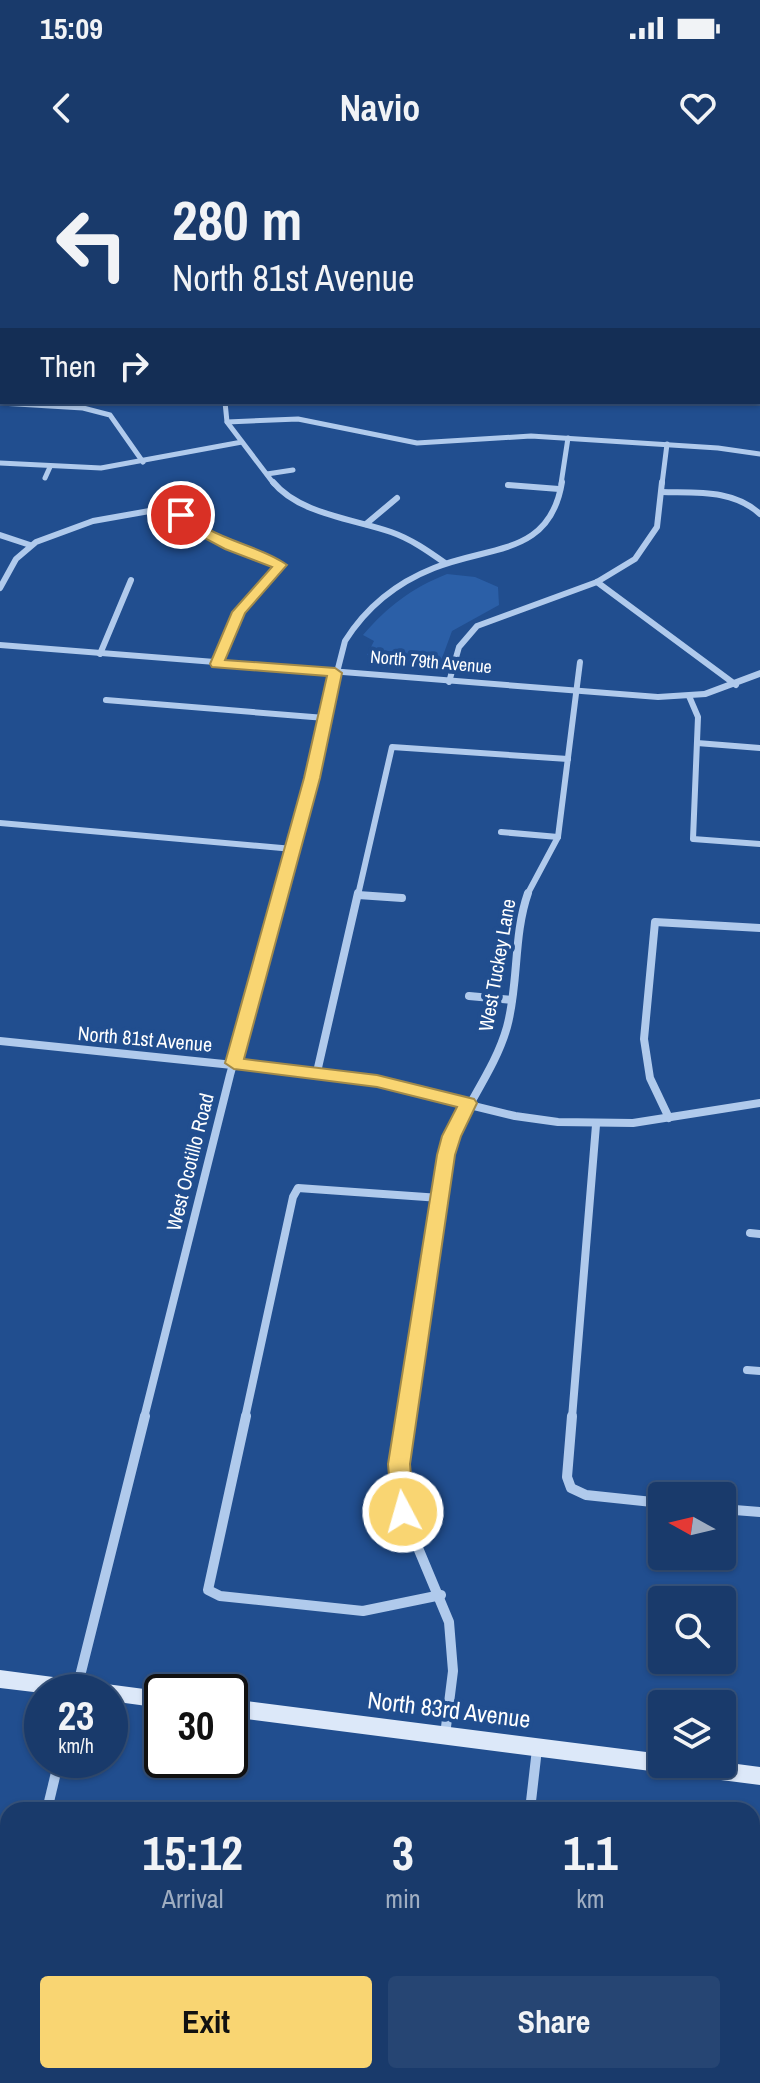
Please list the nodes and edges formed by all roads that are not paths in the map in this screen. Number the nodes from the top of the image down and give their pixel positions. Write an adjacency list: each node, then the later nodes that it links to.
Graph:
1 (17, 404): 4 (street)
2 (225, 404): 5 (street)
3 (119, 410): 4 (street)
4 (110, 415): 12 (street)
5 (227, 422): 8 (street); 9 (street)
6 (458, 433): 8 (street)
7 (568, 438): 8 (street); 10 (street); 19 (street)
8 (464, 439)
9 (242, 442): 12 (street); 16 (street)
10 (667, 444): 11 (street); 20 (street)
11 (760, 454)
12 (143, 462): 14 (street)
13 (0, 463): 14 (street)
14 (50, 467): 17 (street)
15 (293, 470): 16 (street)
16 (267, 474): 23 (street)
17 (45, 478)
18 (508, 485): 19 (street)
19 (559, 489): 26 (street)
20 (662, 492): 22 (street); 28 (street)
21 (397, 498): 23 (street)
22 (760, 514)
23 (366, 524): 26 (street)
24 (0, 535): 25 (street)
25 (30, 545): 29 (street); 33 (street)
26 (445, 563): 34 (street, West Ocotillo Road)
27 (131, 580): 31 (street)
28 (597, 582): 36 (street); 37 (street)
29 (0, 588)
30 (0, 645): 31 (street, North 79th Avenue)
31 (100, 654): 33 (street, North 79th Avenue)
32 (580, 662): 38 (street, West Tuckey Lane)
33 (217, 664): 34 (street, North 79th Avenue)
34 (335, 673): 36 (street, North 79th Avenue); 41 (street, West Ocotillo Road)
35 (760, 673): 37 (street, North 79th Avenue)
36 (449, 682): 38 (street, North 79th Avenue)
37 (736, 685): 39 (street, North 79th Avenue)
38 (577, 692): 39 (street, North 79th Avenue); 44 (street, West Tuckey Lane)
39 (689, 696): 42 (street)
40 (106, 700): 41 (street)
41 (325, 718): 49 (street, West Ocotillo Road)
42 (697, 743): 43 (street); 48 (street)
43 (760, 748)
44 (568, 759): 47 (street, West Tuckey Lane); 50 (street)
45 (0, 823): 49 (street)
46 (501, 832): 47 (street)
47 (558, 837): 54 (street, West Tuckey Lane)
48 (760, 844)
49 (293, 849): 56 (street, West Ocotillo Road)
50 (358, 895): 51 (street); 57 (street)
51 (402, 898)
52 (760, 928): 60 (street)
53 (469, 996): 54 (street)
54 (512, 1000): 58 (street, West Tuckey Lane)
55 (0, 1041): 56 (street, North 81st Avenue)
56 (234, 1063): 57 (street, North 81st Avenue); 69 (street, West Ocotillo Road)
57 (317, 1072): 58 (street, North 81st Avenue)
58 (468, 1103): 61 (street, North 81st Avenue); 62 (street, West Tuckey Lane)
59 (760, 1103): 60 (street, North 81st Avenue)
60 (669, 1118): 61 (street, North 81st Avenue)
61 (596, 1125): 65 (street)
62 (440, 1198): 68 (street, West Tuckey Lane); 68 (street)
63 (747, 1370): 64 (street)
64 (760, 1371)
65 (648, 1502)
66 (736, 1510): 67 (street)
67 (760, 1512)
68 (441, 1595): 73 (street, West Tuckey Lane)
69 (80, 1674)
70 (0, 1679): 71 (main road)
71 (24, 1682)
72 (248, 1710): 73 (main road, North 83rd Avenue)
73 (445, 1736): 74 (main road, North 83rd Avenue)
74 (537, 1748): 75 (main road, North 83rd Avenue); 80 (street)
75 (648, 1762)
76 (736, 1773): 77 (main road, North 83rd Avenue)
77 (760, 1776)
78 (55, 1778): 79 (street)
79 (49, 1802)
80 (531, 1802)

